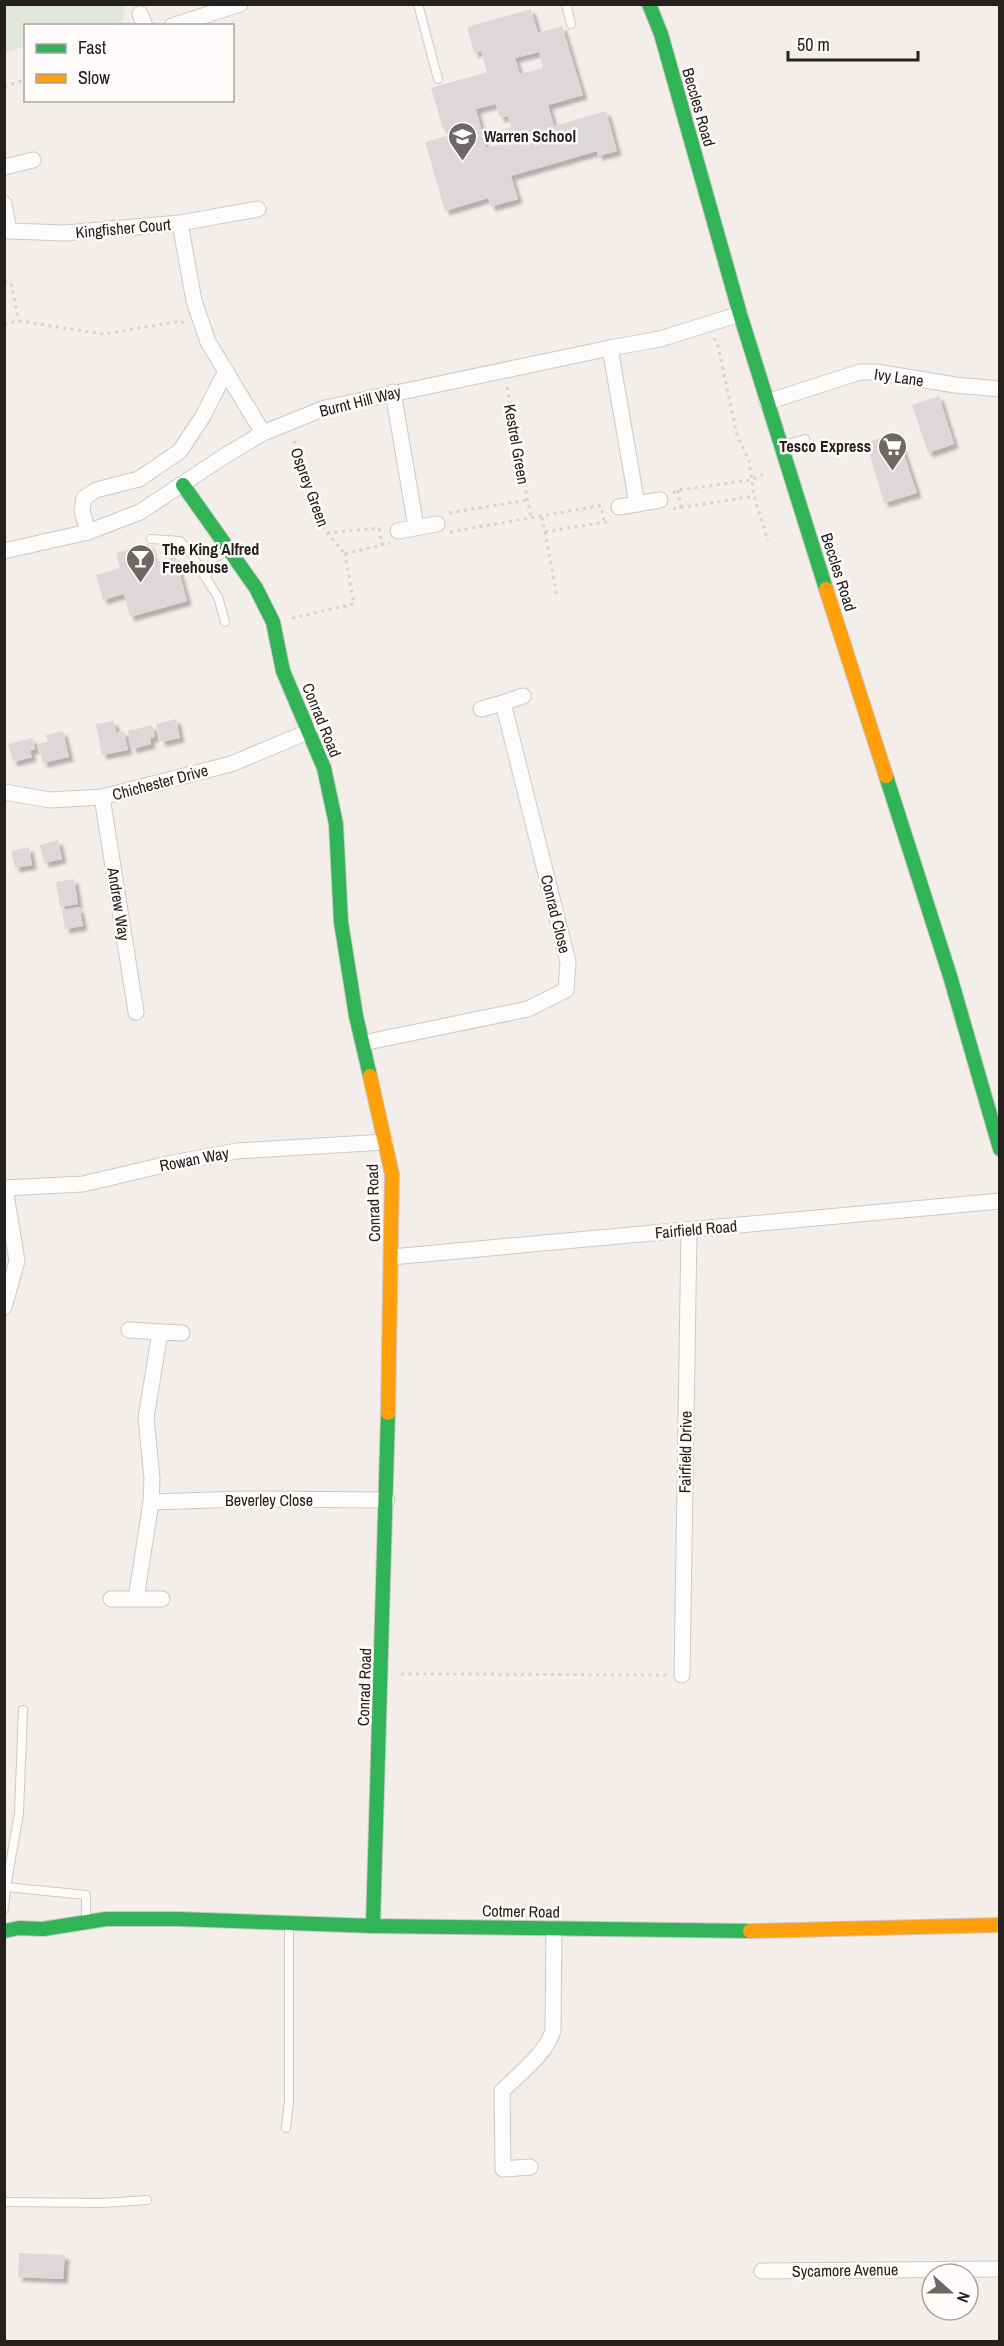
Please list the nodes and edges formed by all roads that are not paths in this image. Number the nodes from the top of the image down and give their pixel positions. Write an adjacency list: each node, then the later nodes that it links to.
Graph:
1 (240, 4): 5 (street)
2 (418, 4): 7 (lane)
3 (566, 4): 6 (lane)
4 (649, 4): 14 (main road, Beccles Road)
5 (178, 24)
6 (572, 24)
7 (438, 79)
8 (33, 160): 9 (street)
9 (4, 167)
10 (4, 204): 13 (street, Kingfisher Court)
11 (258, 209): 12 (street)
12 (180, 223): 13 (street, Kingfisher Court); 16 (street, Kingfisher Court)
13 (7, 233)
14 (740, 314): 15 (street, Burnt Hill Way); 19 (main road, Beccles Road)
15 (610, 348): 18 (street, Burnt Hill Way); 25 (street)
16 (225, 373): 20 (street, Kingfisher Court); 29 (street)
17 (999, 388): 19 (street, Ivy Lane)
18 (393, 392): 20 (street, Burnt Hill Way); 28 (street)
19 (767, 402): 22 (main road, Beccles Road)
20 (262, 433): 23 (street, Burnt Hill Way)
21 (806, 439): 22 (lane)
22 (780, 447): 45 (main road, Beccles Road)
23 (183, 485): 29 (street, Burnt Hill Way); 33 (main road, Conrad Road)
24 (660, 500): 25 (street)
25 (637, 504): 26 (street)
26 (619, 507)
27 (441, 524): 28 (street)
28 (416, 527): 30 (street)
29 (88, 532): 32 (street, Burnt Hill Way)
30 (396, 537)
31 (151, 539): 34 (lane)
32 (4, 551)
33 (234, 557): 34 (lane); 39 (main road, Conrad Road)
34 (204, 575): 35 (lane)
35 (225, 622)
36 (523, 696): 37 (street)
37 (503, 703): 38 (street); 43 (street, Conrad Close)
38 (481, 709)
39 (310, 731): 41 (street, Chichester Drive); 43 (main road, Conrad Road)
40 (4, 792): 41 (street, Chichester Drive)
41 (102, 797): 42 (street, Andrew Way)
42 (136, 1012)
43 (363, 1043): 44 (main road, Conrad Road)
44 (385, 1142): 46 (street, Rowan Way); 49 (main road, Conrad Road)
45 (999, 1149)
46 (5, 1188): 50 (street)
47 (999, 1201): 48 (street, Fairfield Road)
48 (689, 1230): 49 (street, Fairfield Road); 59 (street, Fairfield Drive)
49 (392, 1257): 54 (main road, Conrad Road)
50 (4, 1307)
51 (129, 1330): 52 (street)
52 (160, 1332): 53 (street); 55 (street)
53 (182, 1333)
54 (387, 1500): 55 (street, Beverley Close); 66 (main road, Conrad Road)
55 (151, 1503): 57 (street)
56 (111, 1599): 57 (street)
57 (136, 1599): 58 (street)
58 (162, 1599)
59 (682, 1675)
60 (23, 1710): 61 (lane)
61 (6, 1887): 62 (lane); 63 (lane)
62 (4, 1908)
63 (86, 1922): 64 (main road, Cotmer Road); 67 (main road, Cotmer Road)
64 (289, 1923): 66 (main road, Cotmer Road); 71 (lane)
65 (999, 1925): 68 (main road, Cotmer Road)
66 (373, 1926): 68 (main road, Cotmer Road)
67 (44, 1929): 69 (main road, Cotmer Road); 70 (main road, Cotmer Road)
68 (554, 1929): 72 (street)
69 (4, 1931)
70 (4, 1946)
71 (286, 2128)
72 (530, 2167)
73 (147, 2200): 74 (lane)
74 (4, 2202)
75 (999, 2268): 76 (street, Sycamore Avenue)
76 (762, 2271)

